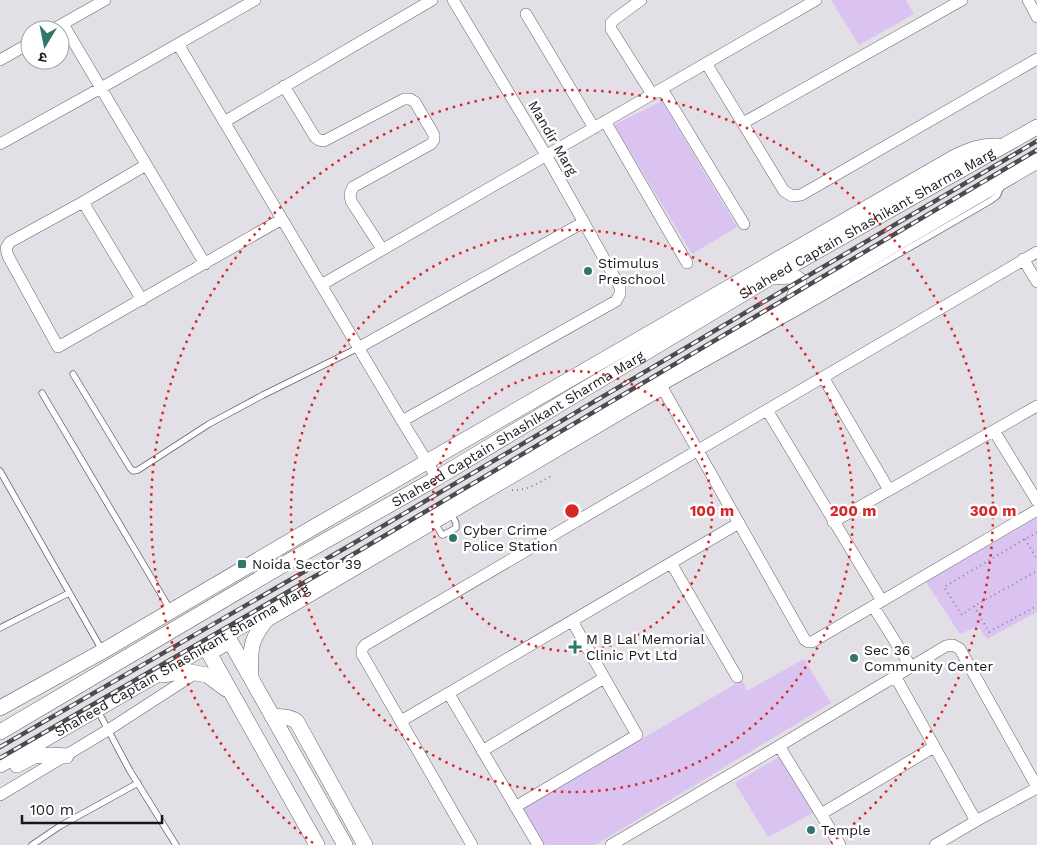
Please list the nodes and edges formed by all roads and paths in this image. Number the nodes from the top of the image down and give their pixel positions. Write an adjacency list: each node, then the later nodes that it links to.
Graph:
1 (105, 0): 11 (street)
2 (255, 0): 13 (street)
3 (432, 0): 18 (street)
4 (453, 0): 28 (street, Mandir Marg)
5 (642, 0): 20 (street)
6 (816, 0): 17 (street)
7 (962, 0): 23 (street)
8 (1028, 0): 10 (street)
9 (526, 14): 25 (street)
10 (1037, 17)
11 (70, 20)
12 (70, 35): 19 (street)
13 (178, 44): 19 (street); 22 (street)
14 (20, 49): 16 (street)
15 (1037, 59): 23 (street)
16 (0, 60)
17 (706, 63): 20 (street); 23 (street)
18 (284, 86): 22 (street); 36 (street)
19 (102, 88): 26 (street); 30 (street)
20 (657, 92): 21 (street); 35 (street)
21 (606, 121): 25 (street); 39 (street)
22 (224, 122): 33 (street)
23 (743, 123)
24 (1037, 127): 27 (main road, Shaheed Captain Shashikant Sharma Marg)
25 (594, 128): 28 (street)
26 (0, 144)
27 (1002, 147): 41 (main road, Shaheed Captain Shashikant Sharma Marg); 56 (main road)
28 (546, 155): 34 (street, Mandir Marg); 36 (street)
29 (1037, 161): 31 (main road, Shaheed Captain Shashikant Sharma Marg)
30 (146, 165): 32 (street); 40 (street)
31 (1004, 181): 45 (main road, Shaheed Captain Shashikant Sharma Marg); 49 (lane)
32 (83, 202): 44 (street); 44 (street)
33 (282, 219): 40 (street); 43 (street)
34 (584, 222): 46 (street); 53 (street, Mandir Marg)
35 (744, 224)
36 (382, 249): 43 (street)
37 (1037, 252): 38 (street)
38 (1023, 259): 42 (street); 48 (street)
39 (687, 263)
40 (205, 264): 44 (street)
41 (771, 277): 45 (main road); 59 (main road, Shaheed Captain Shashikant Sharma Marg)
42 (1037, 282)
43 (321, 285): 46 (street)
44 (142, 300)
45 (790, 306): 49 (main road, Shaheed Captain Shashikant Sharma Marg)
46 (358, 348): 47 (lane); 53 (street)
47 (73, 374)
48 (824, 377): 52 (street); 60 (street)
49 (661, 386): 55 (street); 72 (main road, Shaheed Captain Shashikant Sharma Marg); 78 (street)
50 (42, 394): 76 (lane)
51 (1037, 406): 54 (street)
52 (767, 410): 55 (street); 64 (street)
53 (402, 422): 56 (street)
54 (994, 431): 60 (street); 62 (street)
55 (697, 450): 65 (street); 93 (street)
56 (427, 462): 59 (street); 76 (main road)
57 (0, 471): 71 (lane)
58 (553, 475): 61 (path)
59 (437, 478): 95 (main road, Shaheed Captain Shashikant Sharma Marg)
60 (889, 490): 64 (street)
61 (519, 491)
62 (1037, 501)
63 (1037, 510): 73 (street)
64 (833, 522): 73 (street)
65 (739, 523): 69 (street); 73 (street)
66 (1037, 532): 67 (path)
67 (1025, 539): 68 (path); 74 (path)
68 (1037, 559)
69 (671, 563): 77 (street); 84 (street)
70 (1037, 571): 74 (path)
71 (70, 593): 79 (lane); 80 (lane)
72 (280, 604): 78 (main road); 86 (main road, Shaheed Captain Shashikant Sharma Marg)
73 (877, 604): 81 (street)
74 (974, 606): 75 (path)
75 (1037, 606)
76 (170, 611): 80 (main road)
77 (572, 621): 85 (street); 89 (street)
78 (261, 625): 87 (main road)
79 (0, 628)
80 (103, 651): 90 (main road)
81 (911, 667): 83 (street); 103 (street)
82 (196, 673): 86 (main road); 88 (main road); 94 (street)
83 (895, 676): 96 (street); 97 (street)
84 (737, 677)
85 (604, 678): 98 (street); 105 (street)
86 (147, 680): 91 (main road, Shaheed Captain Shashikant Sharma Marg)
87 (251, 680): 88 (main road); 92 (main road)
88 (231, 692): 110 (main road)
89 (449, 694): 93 (street); 98 (street)
90 (0, 708)
91 (97, 709): 94 (lane); 100 (main road, Shaheed Captain Shashikant Sharma Marg)
92 (272, 716): 111 (main road); 112 (main road)
93 (401, 721): 113 (street)
94 (108, 730): 99 (street); 102 (lane)
95 (0, 732)
96 (779, 746): 106 (street); 115 (street)
97 (934, 747): 106 (street); 107 (street)
98 (482, 751): 105 (street)
99 (66, 756): 101 (main road); 104 (street)
100 (0, 765)
101 (0, 774)
102 (138, 783): 108 (lane); 109 (lane)
103 (1037, 788): 107 (street)
104 (0, 795)
105 (515, 807): 114 (street)
106 (821, 814): 116 (street)
107 (976, 821): 117 (street)
108 (32, 845)
109 (176, 845)
110 (317, 845)
111 (345, 845)
112 (365, 845)
113 (472, 845)
114 (538, 845)
115 (611, 845)
116 (840, 845)
117 (935, 845)

